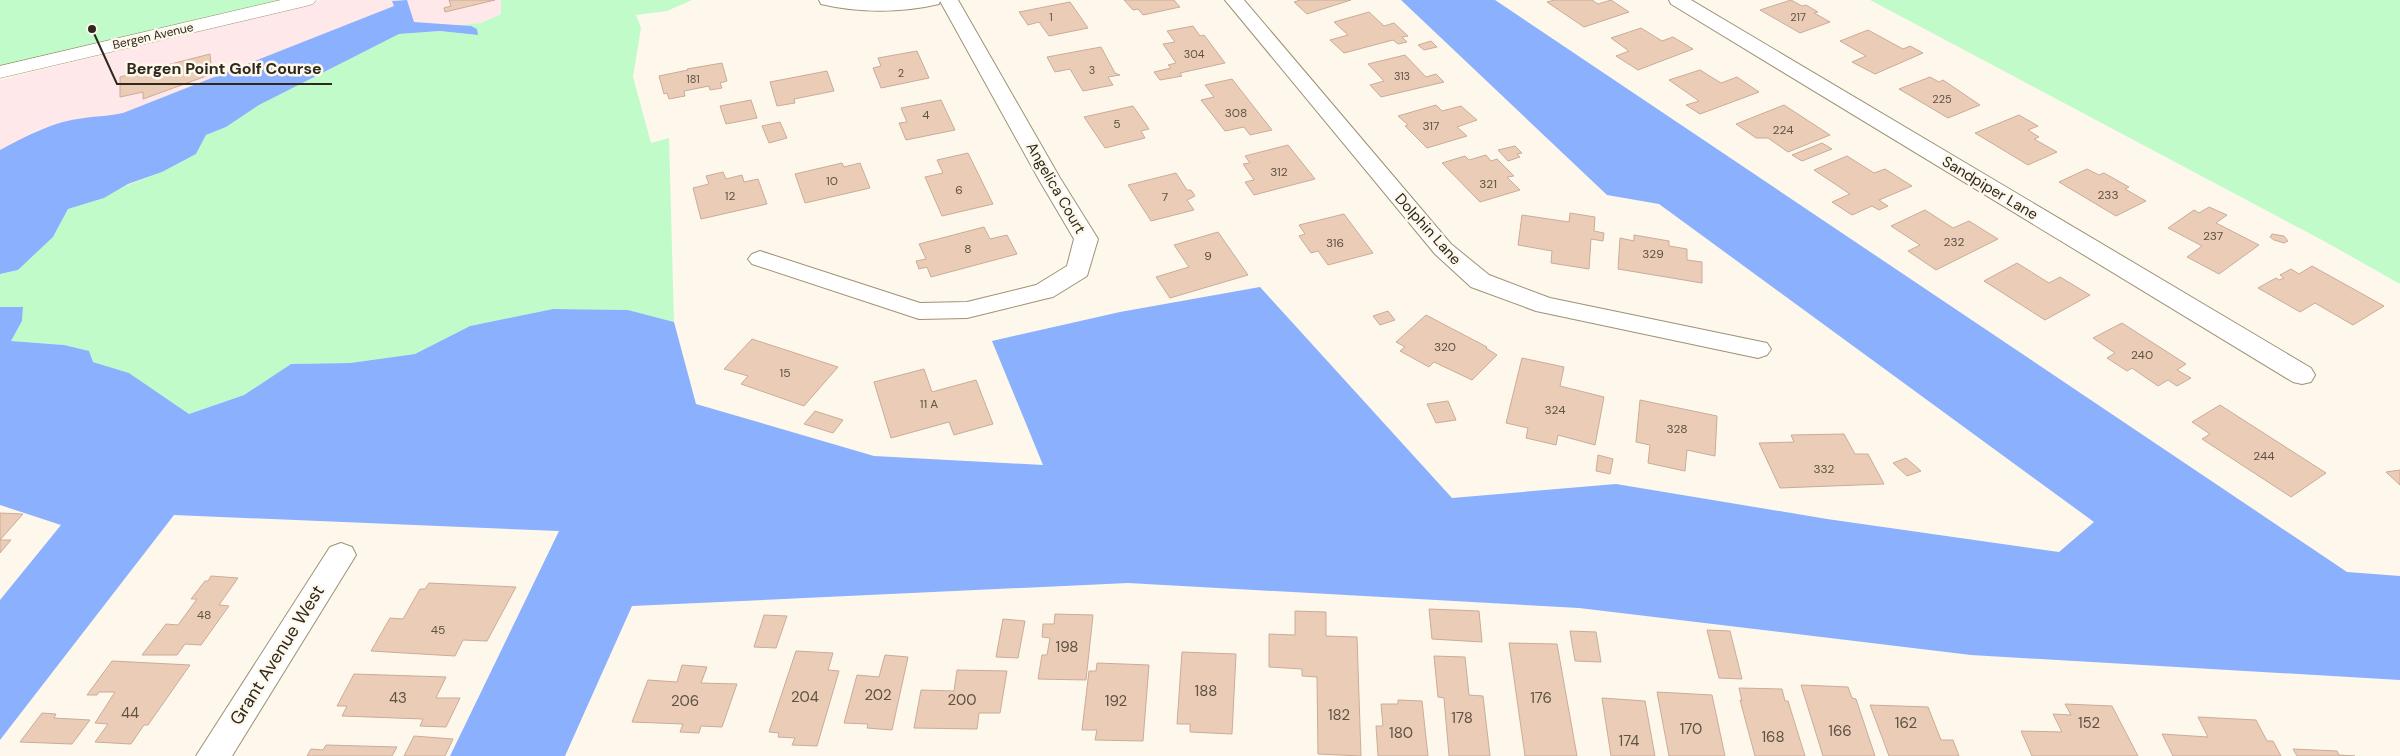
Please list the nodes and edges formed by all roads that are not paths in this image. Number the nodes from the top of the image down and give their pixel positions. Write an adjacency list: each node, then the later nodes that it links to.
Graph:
1 (306, 0): 7 (main road, Bergen Avenue)
2 (828, 0): 3 (street)
3 (932, 0)
4 (949, 0): 8 (street, Angelica Court)
5 (1234, 0): 9 (street, Dolphin Lane)
6 (1678, 0): 10 (street, Sandpiper Lane)
7 (0, 72)
8 (760, 259)
9 (1758, 349)
10 (2302, 375)
11 (341, 555): 12 (street, Grant Avenue West)
12 (214, 756)

